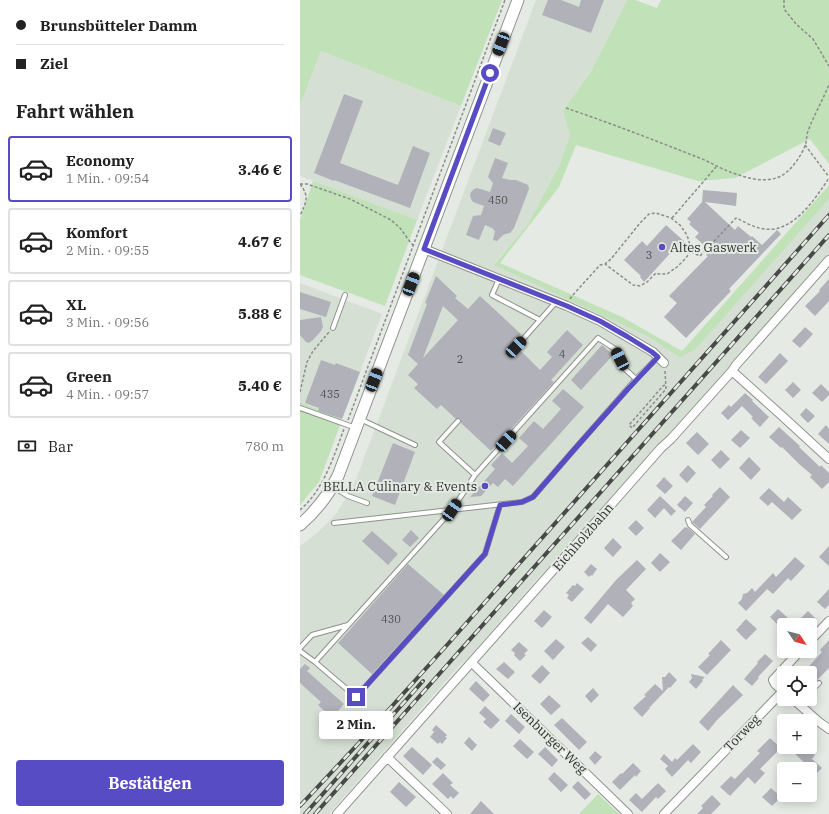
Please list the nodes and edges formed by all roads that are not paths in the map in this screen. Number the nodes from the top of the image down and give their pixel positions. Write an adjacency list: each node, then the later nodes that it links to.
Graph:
1 (518, 0): 2 (main road)
2 (424, 249): 4 (street); 16 (main road)
3 (829, 260): 12 (street, Eichholzbahn)
4 (499, 279): 6 (street); 7 (lane)
5 (345, 295): 8 (lane)
6 (556, 302): 7 (lane); 10 (street)
7 (540, 320): 9 (lane)
8 (333, 328)
9 (516, 347)
10 (658, 357): 11 (street); 13 (lane)
11 (664, 363)
12 (732, 371): 18 (street); 35 (street, Eichholzbahn)
13 (636, 379): 19 (lane); 22 (lane)
14 (300, 408): 16 (lane)
15 (458, 421): 19 (lane)
16 (354, 424): 17 (lane); 20 (main road)
17 (415, 445)
18 (829, 459)
19 (476, 475): 23 (lane)
20 (333, 487): 21 (lane); 26 (main road)
21 (367, 503)
22 (500, 505): 23 (lane); 34 (lane)
23 (452, 510): 25 (lane); 29 (lane)
24 (688, 520): 27 (lane)
25 (334, 523)
26 (300, 525)
27 (726, 557)
28 (829, 621): 30 (street)
29 (348, 625): 31 (lane); 34 (lane)
30 (817, 634)
31 (300, 648)
32 (300, 651): 34 (lane)
33 (793, 658): 36 (street, Torweg)
34 (315, 662)
35 (472, 663): 42 (street, Eichholzbahn); 45 (street, Isenburger Weg)
36 (786, 666)
37 (777, 676): 38 (street, Torweg)
38 (777, 686)
39 (777, 697): 46 (street, Torweg)
40 (803, 706): 41 (street)
41 (829, 729)
42 (387, 757): 43 (street, Eichholzbahn); 44 (street)
43 (337, 814)
44 (446, 814)
45 (628, 814)
46 (664, 814)

